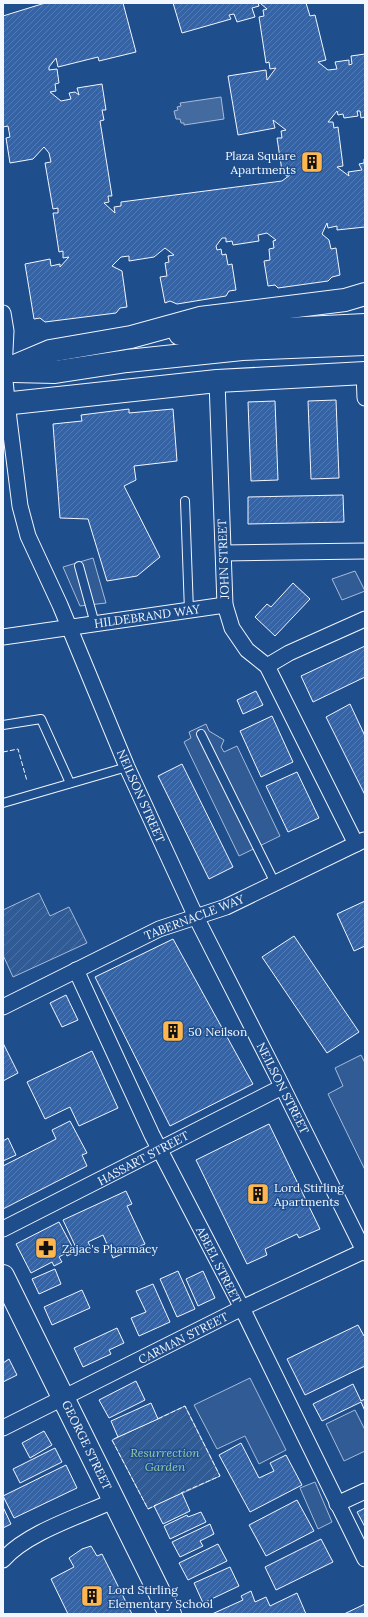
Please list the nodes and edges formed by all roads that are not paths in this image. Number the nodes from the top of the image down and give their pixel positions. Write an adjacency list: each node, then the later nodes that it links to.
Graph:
1 (365, 294): 4 (main road)
2 (3, 313): 6 (street, NEILSON STREET)
3 (365, 325): 4 (main road)
4 (131, 336): 6 (main road)
5 (365, 344): 6 (main road)
6 (4, 371): 10 (street, NEILSON STREET)
7 (365, 373): 8 (main road); 9 (street)
8 (217, 381): 10 (main road); 13 (street, JOHN STREET)
9 (365, 398)
10 (5, 404): 19 (street, NEILSON STREET)
11 (185, 501): 16 (lane)
12 (365, 551): 13 (street)
13 (224, 553): 15 (street, JOHN STREET)
14 (79, 566): 18 (lane)
15 (225, 606): 16 (street, HILDEBRAND WAY); 21 (street, JOHN STREET)
16 (189, 611): 18 (street, HILDEBRAND WAY)
17 (365, 619): 21 (street)
18 (95, 624): 19 (street, HILDEBRAND WAY)
19 (69, 627): 20 (street, HILDEBRAND WAY); 24 (street, NEILSON STREET)
20 (3, 637)
21 (267, 666): 27 (street, JOHN STREET)
22 (3, 725): 25 (lane)
23 (201, 734): 28 (lane)
24 (127, 767): 25 (lane); 29 (street, NEILSON STREET)
25 (70, 783): 26 (lane)
26 (3, 802)
27 (360, 841): 28 (street, TABERNACLE WAY)
28 (275, 883): 29 (street, TABERNACLE WAY)
29 (196, 917): 30 (street, TABERNACLE WAY); 32 (street, NEILSON STREET)
30 (76, 970): 31 (street, TABERNACLE WAY); 33 (street, ABEEL STREET)
31 (3, 1007)
32 (282, 1087): 33 (street, HASSART STREET); 35 (street, NEILSON STREET)
33 (160, 1149): 34 (street, HASSART STREET); 37 (street, ABEEL STREET)
34 (3, 1229)
35 (364, 1252): 37 (street, CARMAN STREET)
36 (3, 1276): 38 (main road, GEORGE STREET)
37 (242, 1308): 38 (street, CARMAN STREET); 42 (street, ABEEL STREET)
38 (64, 1397): 39 (street, CARMAN STREET); 41 (main road, GEORGE STREET)
39 (3, 1428)
40 (365, 1491): 42 (street)
41 (114, 1501): 44 (street); 45 (main road, GEORGE STREET)
42 (337, 1504): 43 (street, ABEEL STREET)
43 (365, 1559)
44 (3, 1560)
45 (170, 1614)

